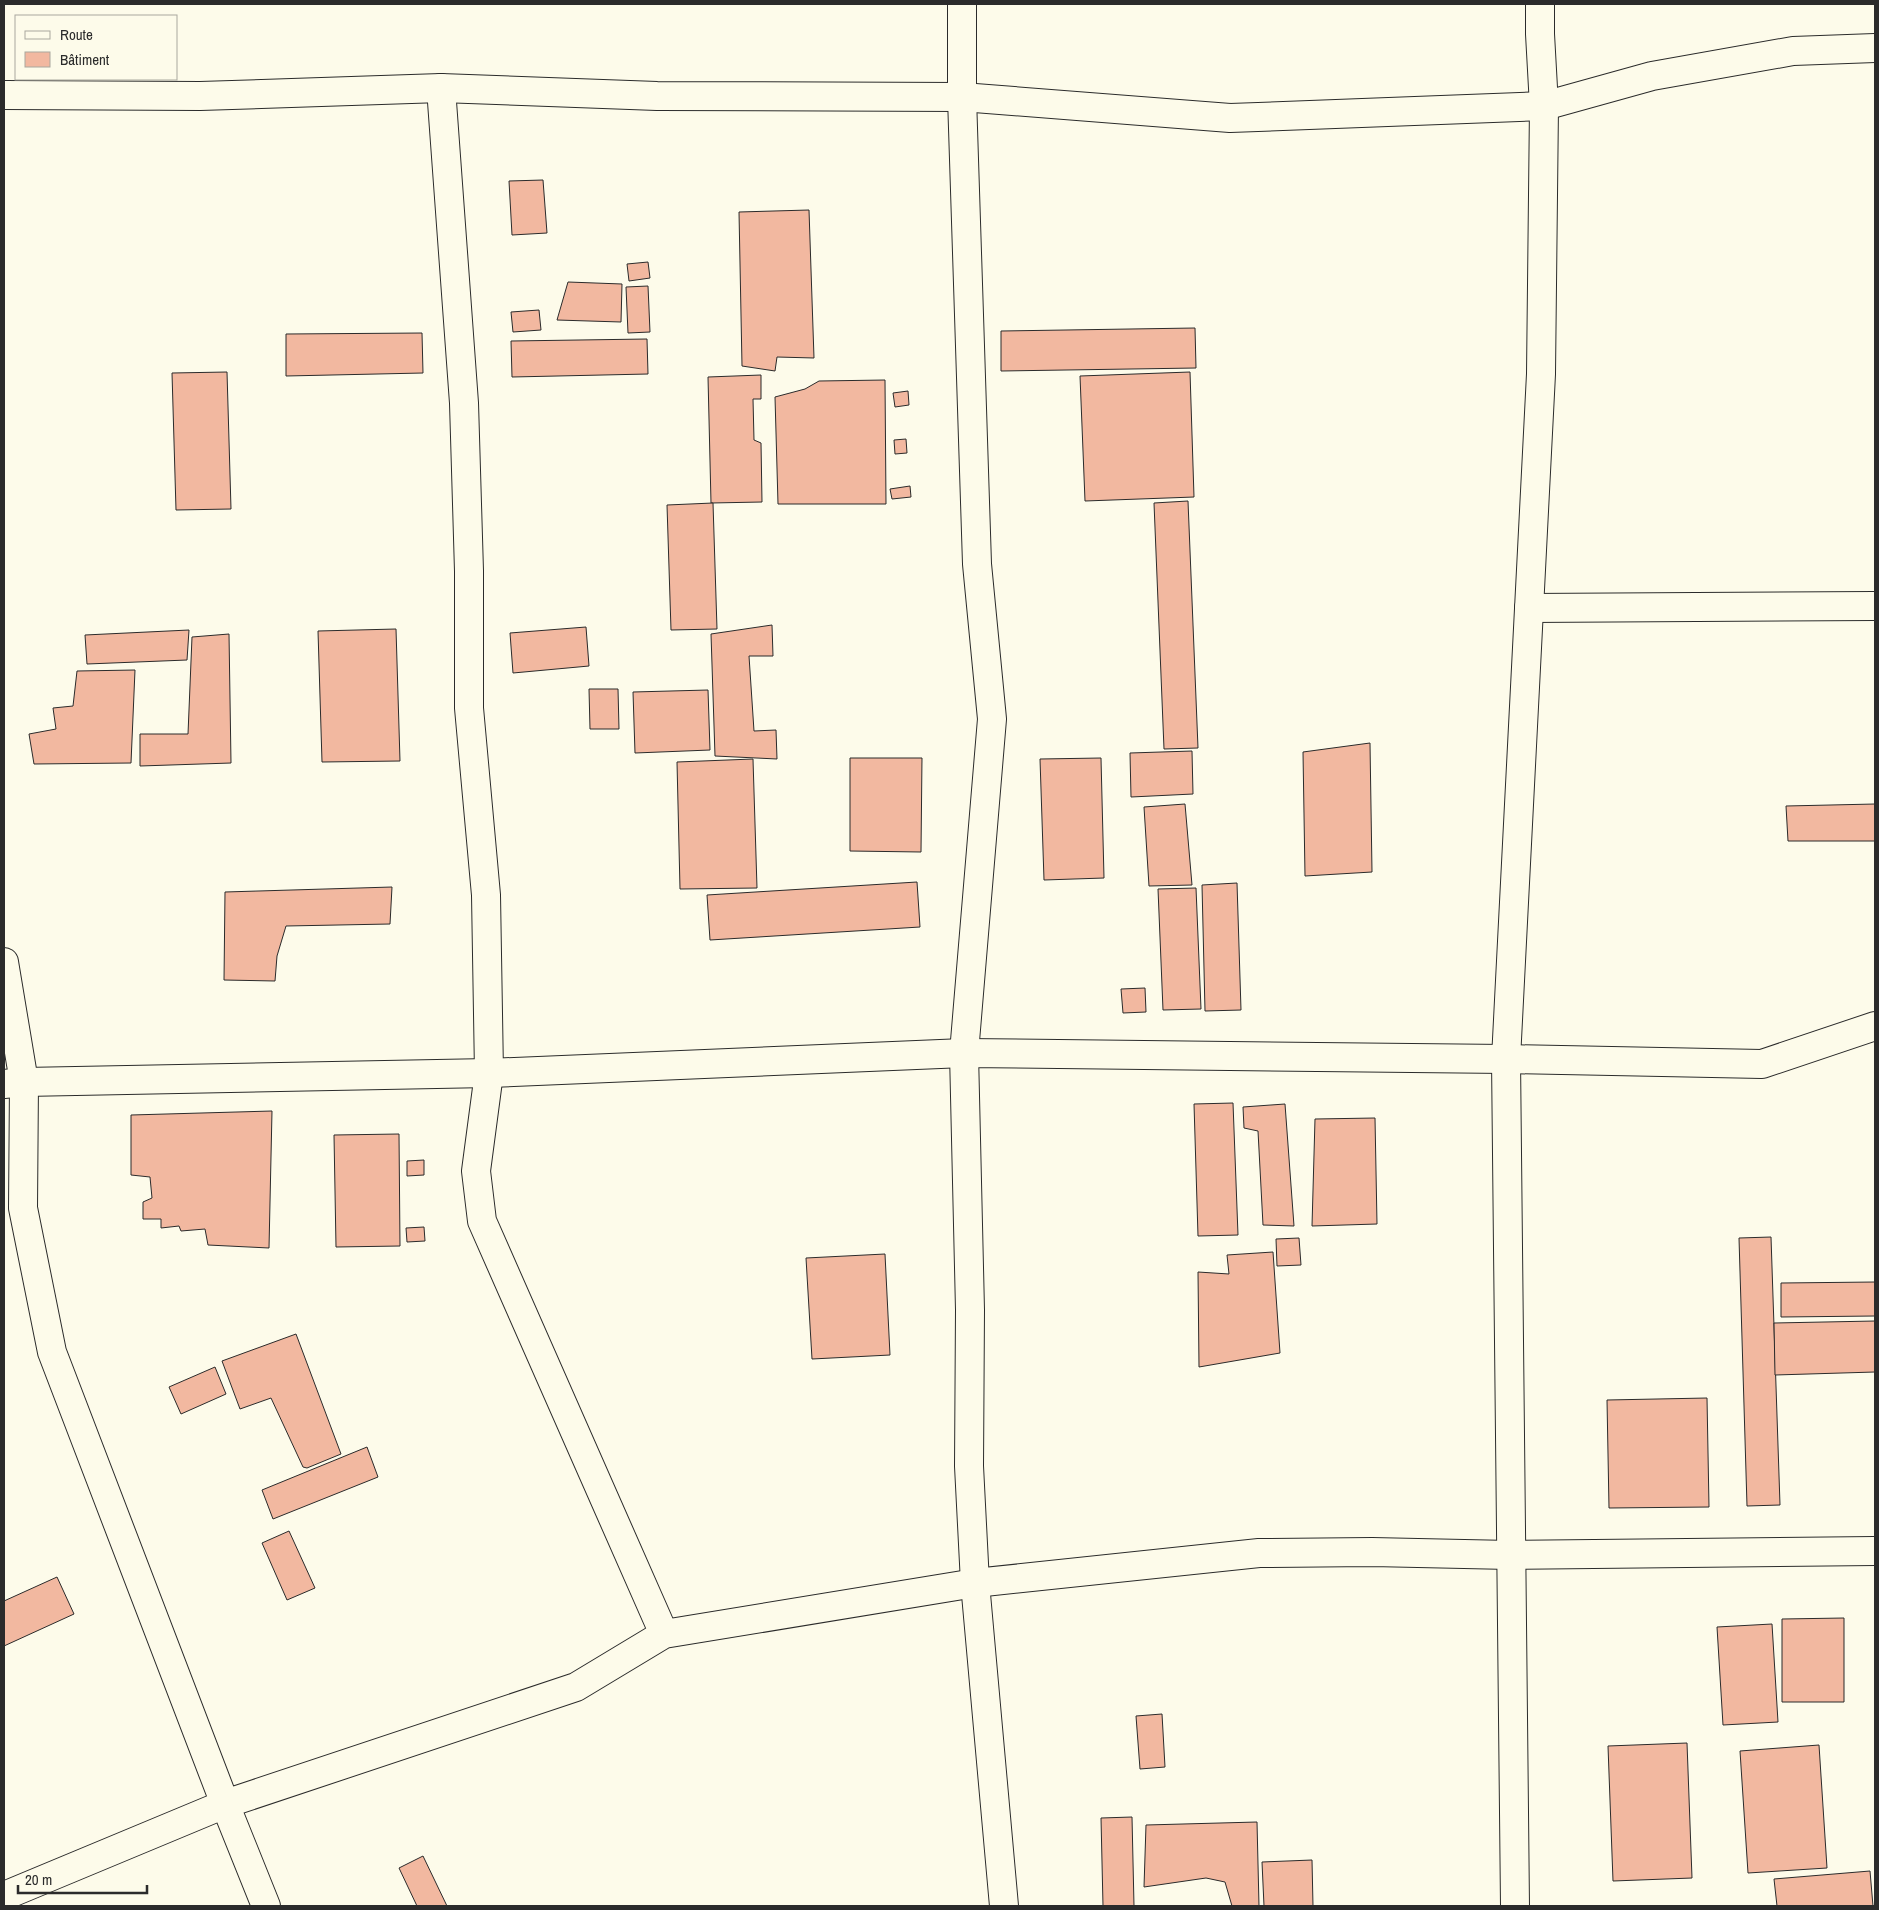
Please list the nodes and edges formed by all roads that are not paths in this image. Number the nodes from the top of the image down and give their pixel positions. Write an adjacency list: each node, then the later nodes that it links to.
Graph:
1 (962, 4): 6 (street)
2 (1540, 4): 7 (street)
3 (1875, 48): 7 (street)
4 (441, 88): 5 (street); 6 (street); 14 (street)
5 (4, 96)
6 (962, 97): 7 (street); 12 (street)
7 (1544, 106): 9 (street)
8 (1875, 606): 9 (street)
9 (1529, 608): 13 (street)
10 (4, 962): 15 (street)
11 (1875, 1026): 13 (street)
12 (964, 1053): 13 (street); 14 (street); 18 (street)
13 (1506, 1058): 17 (street)
14 (488, 1072): 15 (street); 19 (street)
15 (14, 1083): 20 (street)
16 (1875, 1551): 17 (street)
17 (1510, 1555): 18 (street); 24 (street)
18 (975, 1583): 19 (street); 23 (street)
19 (664, 1634): 20 (street)
20 (225, 1804): 21 (street); 22 (street)
21 (4, 1896)
22 (266, 1906)
23 (1004, 1906)
24 (1515, 1906)

